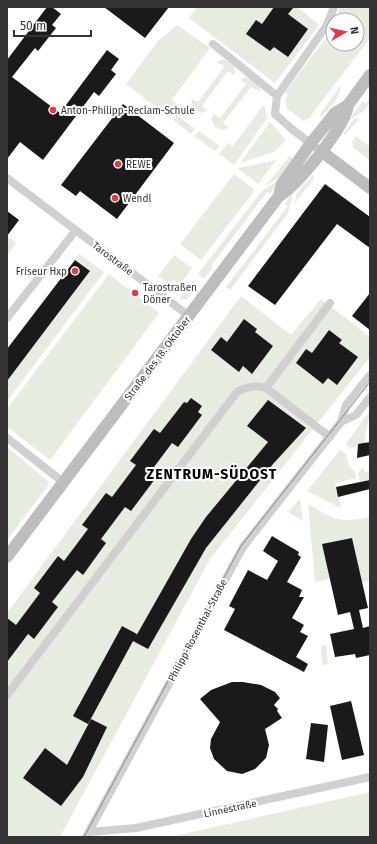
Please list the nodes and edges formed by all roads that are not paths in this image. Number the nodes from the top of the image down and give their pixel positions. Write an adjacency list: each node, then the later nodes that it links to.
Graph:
1 (334, 7): 4 (street)
2 (213, 44): 4 (street)
3 (370, 75): 5 (main road, Straße des 18. Oktober)
4 (277, 96): 6 (street)
5 (348, 105): 6 (main road, Straße des 18. Oktober); 7 (main road, Straße des 18. Oktober)
6 (311, 143): 7 (street); 10 (main road, Straße des 18. Oktober)
7 (321, 151): 9 (main road); 10 (main road, Straße des 18. Oktober)
8 (7, 178): 11 (street, Tarostraße)
9 (370, 188)
10 (279, 196): 13 (main road, Straße des 18. Oktober)
11 (76, 230): 13 (street, Tarostraße); 14 (street)
12 (330, 303): 16 (street)
13 (189, 316): 21 (main road, Straße des 18. Oktober)
14 (7, 318)
15 (370, 375): 18 (street, Philipp-Rosenthal-Straße)
16 (266, 388): 19 (street); 23 (street)
17 (370, 397): 18 (street, Philipp-Rosenthal-Straße)
18 (341, 422): 19 (street, Philipp-Rosenthal-Straße)
19 (330, 436): 25 (street, Philipp-Rosenthal-Straße)
20 (7, 438): 21 (street)
21 (63, 482): 22 (main road, Straße des 18. Oktober)
22 (7, 557)
23 (7, 695)
24 (370, 777): 25 (street, Linnéstraße)
25 (87, 834)

